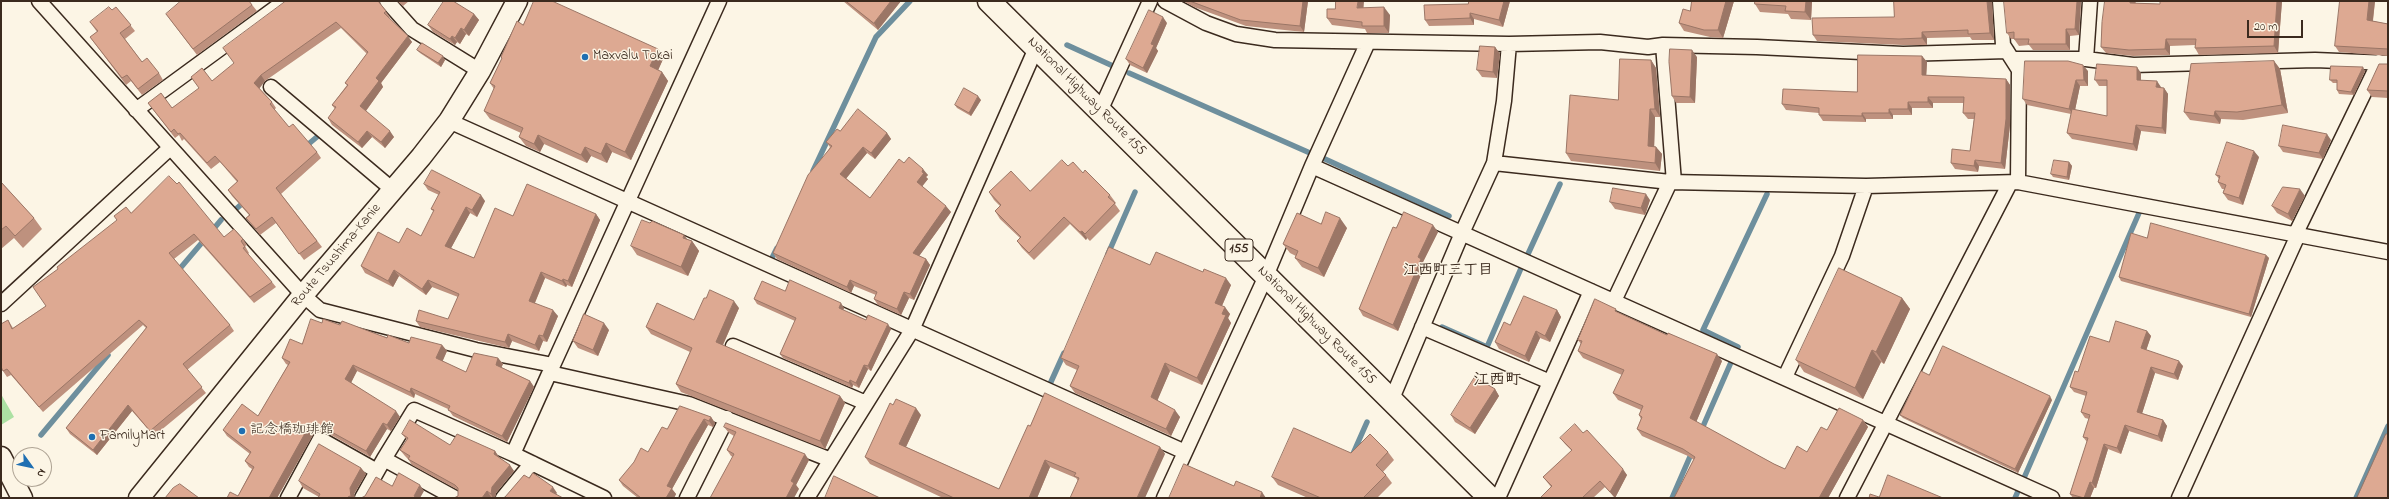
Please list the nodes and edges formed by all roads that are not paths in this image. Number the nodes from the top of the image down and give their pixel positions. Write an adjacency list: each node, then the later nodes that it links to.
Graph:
1 (39, 1): 20 (street)
2 (285, 1): 20 (street)
3 (387, 1): 18 (street)
4 (517, 1): 18 (main road, Route Tsushima-Kanie)
5 (719, 1): 30 (street)
6 (989, 1): 14 (highway, National Highway Route 155 / 155)
7 (1150, 1): 21 (street)
8 (1165, 1): 11 (street)
9 (2000, 1): 15 (street)
10 (2090, 1): 16 (street)
11 (1368, 42): 12 (street); 25 (street)
12 (1509, 44): 13 (street); 24 (street)
13 (1663, 45): 15 (street); 26 (street)
14 (1036, 48): 21 (highway, National Highway Route 155 / 155); 40 (street)
15 (2009, 55): 16 (street); 27 (street)
16 (2086, 59): 17 (street)
17 (2383, 62): 32 (street)
18 (480, 71): 22 (main road, Route Tsushima-Kanie)
19 (271, 87): 29 (street)
20 (136, 110): 23 (street)
21 (1100, 111): 34 (highway, National Highway Route 155 / 155)
22 (449, 121): 29 (main road, Route Tsushima-Kanie); 30 (street)
23 (170, 148): 36 (street); 38 (street)
24 (1494, 163): 26 (street); 31 (street)
25 (1312, 166): 31 (street); 34 (street)
26 (1672, 182): 28 (street); 37 (street)
27 (2014, 182): 28 (street); 32 (street); 48 (street)
28 (1866, 186): 43 (street)
29 (393, 190): 36 (main road, Route Tsushima-Kanie)
30 (627, 200): 40 (street); 42 (street)
31 (1462, 233): 35 (street); 39 (street)
32 (2296, 235): 33 (street); 70 (street)
33 (2388, 252)
34 (1266, 276): 45 (highway, National Highway Route 155 / 155); 49 (street)
35 (1591, 291): 37 (street); 44 (street)
36 (303, 295): 42 (street); 57 (main road, Route Tsushima-Kanie)
37 (1614, 301): 43 (street)
38 (1, 304)
39 (1422, 328): 44 (street); 45 (street)
40 (912, 330): 46 (street); 49 (street)
41 (732, 346): 46 (street)
42 (551, 369): 47 (street); 50 (street)
43 (1785, 378): 48 (street)
44 (1550, 382): 67 (street)
45 (1392, 400): 66 (highway, National Highway Route 155 / 155)
46 (866, 403): 53 (street)
47 (728, 418): 53 (street); 63 (street)
48 (1886, 423): 68 (street); 69 (street)
49 (1185, 452): 65 (street)
50 (513, 454): 52 (street); 54 (street)
51 (1, 458): 56 (main road)
52 (384, 459): 55 (street); 60 (street)
53 (831, 460): 64 (street)
54 (532, 463): 61 (street); 62 (street)
55 (377, 471): 58 (street); 59 (street)
56 (22, 498)
57 (139, 498)
58 (288, 498)
59 (362, 498)
60 (454, 498)
61 (503, 498)
62 (604, 498)
63 (687, 498)
64 (807, 498)
65 (1164, 498)
66 (1490, 498)
67 (1498, 498)
68 (1847, 498)
69 (2052, 498)
70 (2179, 498)

